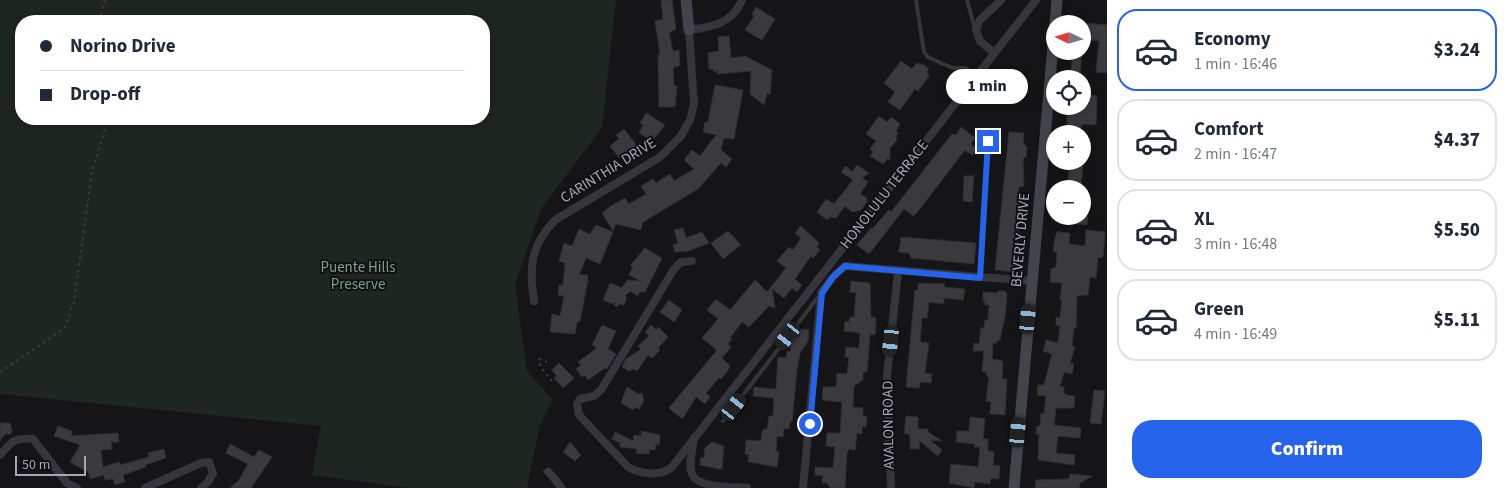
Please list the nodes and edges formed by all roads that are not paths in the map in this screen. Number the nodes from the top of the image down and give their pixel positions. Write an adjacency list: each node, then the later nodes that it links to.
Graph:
1 (686, 0): 9 (street, CARINTHIA DRIVE)
2 (742, 0): 9 (street)
3 (916, 0): 13 (lane)
4 (967, 0): 10 (lane)
5 (1001, 0): 10 (street)
6 (1036, 0): 11 (street, HONOLULU TERRACE)
7 (1057, 0): 8 (street, BEVERLY DRIVE)
8 (1056, 15)
9 (689, 30): 20 (street, CARINTHIA DRIVE)
10 (976, 30): 11 (street)
11 (994, 52): 13 (street, HONOLULU TERRACE)
12 (1052, 60): 18 (street, BEVERLY DRIVE)
13 (976, 76): 22 (street, HONOLULU TERRACE)
14 (988, 141): 17 (lane)
15 (692, 260): 22 (street, HONOLULU TERRACE)
16 (898, 272): 17 (street); 19 (street); 29 (street, AVALON ROAD)
17 (980, 278): 18 (street)
18 (1031, 281): 30 (street, BEVERLY DRIVE)
19 (822, 293): 21 (lane); 28 (street)
20 (534, 301)
21 (722, 421)
22 (694, 438): 27 (street)
23 (0, 455): 24 (street)
24 (77, 488)
25 (144, 488): 26 (street)
26 (201, 488)
27 (747, 488)
28 (804, 488)
29 (891, 488)
30 (1014, 488)

